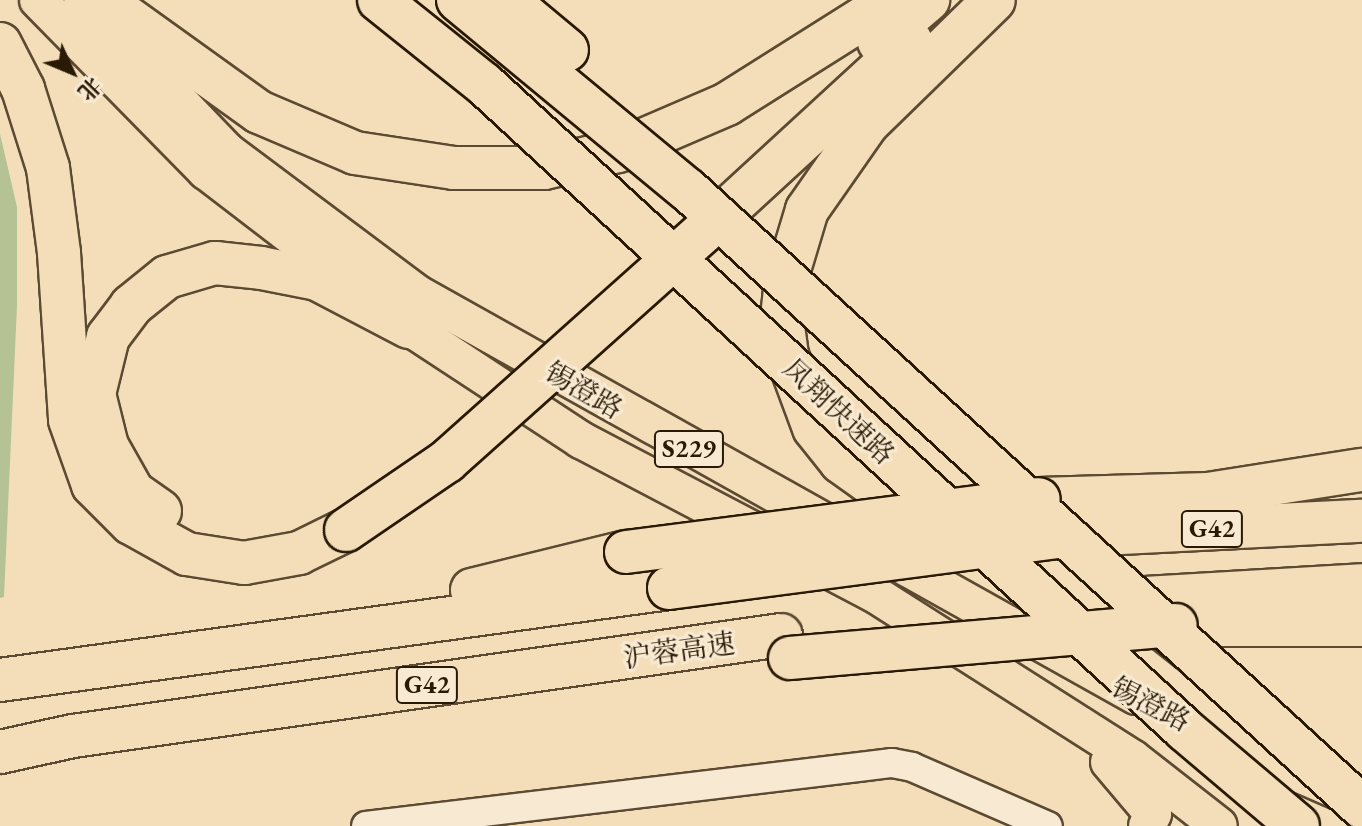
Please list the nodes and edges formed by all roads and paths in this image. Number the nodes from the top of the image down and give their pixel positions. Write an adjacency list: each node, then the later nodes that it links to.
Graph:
1 (38, 0): 12 (main road, 锡澄路 / S229)
2 (82, 0): 25 (main road, 锡澄路 / S229)
3 (103, 0): 9 (highway)
4 (379, 0): 23 (highway, 凤翔快速路, bridge)
5 (458, 0): 11 (highway, bridge)
6 (507, 0): 11 (highway, bridge)
7 (928, 0): 9 (highway)
8 (980, 2): 9 (highway)
9 (894, 34): 11 (highway); 25 (highway)
10 (0, 44): 14 (highway)
11 (701, 205): 14 (highway, bridge); 22 (highway, bridge)
12 (409, 327): 14 (highway); 20 (main road, 锡澄路 / S229)
13 (1362, 470): 18 (highway, bridge)
14 (338, 521)
15 (1362, 521): 18 (highway, G42, bridge)
16 (1362, 585): 19 (highway, 沪蓉高速 / G42, bridge)
17 (1362, 625): 19 (highway, bridge)
18 (280, 638): 21 (highway, G42)
19 (786, 646): 24 (highway, 沪蓉高速 / G42)
20 (992, 669): 29 (main road); 32 (main road, 锡澄路 / S229)
21 (0, 680)
22 (1244, 699): 26 (highway, bridge); 28 (highway, bridge)
23 (1185, 730): 33 (highway, bridge); 34 (highway, 凤翔快速路, bridge)
24 (0, 752)
25 (1249, 754): 27 (main road, 锡澄路 / S229)
26 (1362, 792)
27 (1362, 801)
28 (1362, 807)
29 (1151, 822)
30 (366, 826): 31 (street)
31 (1048, 826)
32 (1219, 826)
33 (1284, 826)
34 (1298, 826)

